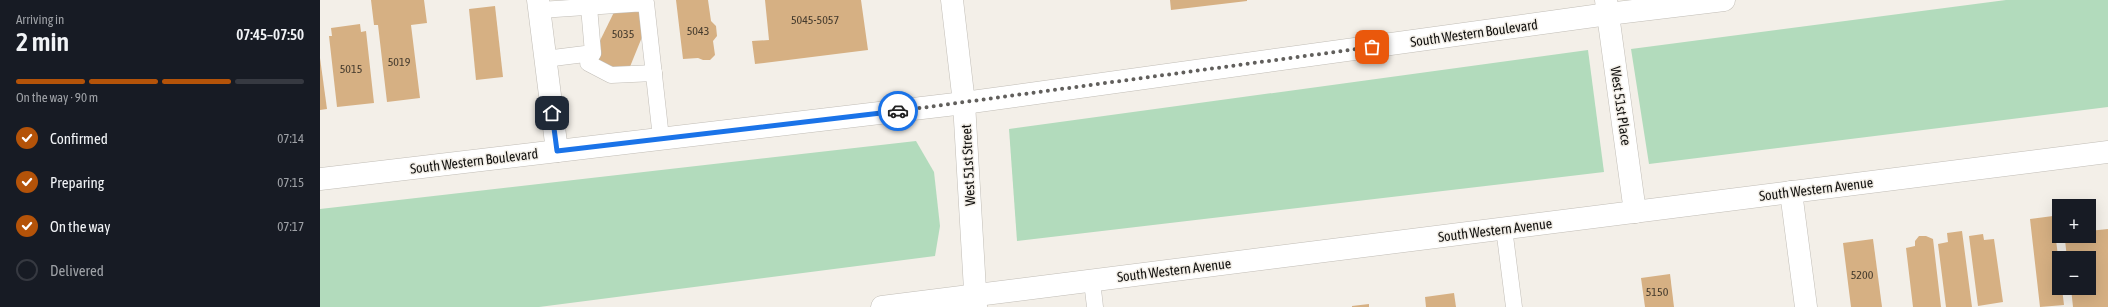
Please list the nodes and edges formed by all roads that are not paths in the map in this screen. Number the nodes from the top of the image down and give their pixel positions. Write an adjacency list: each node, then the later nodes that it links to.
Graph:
1 (952, 0): 9 (street, West 51st Street)
2 (1724, 0): 5 (street, South Western Boulevard)
3 (539, 5): 4 (lane); 7 (street)
4 (589, 7): 6 (lane); 8 (lane)
5 (1607, 7): 9 (street, South Western Boulevard); 15 (street, West 51st Place)
6 (593, 53): 7 (lane); 8 (lane)
7 (545, 59): 11 (street)
8 (654, 73): 10 (lane)
9 (964, 103): 10 (street, South Western Boulevard); 18 (street, West 51st Street)
10 (661, 138): 11 (street, South Western Boulevard)
11 (557, 151): 13 (street, South Western Boulevard)
12 (2108, 152): 14 (street, South Western Avenue)
13 (320, 180)
14 (1791, 192): 15 (street, South Western Avenue); 22 (street)
15 (1635, 212): 16 (street, South Western Avenue)
16 (1504, 228): 17 (street, South Western Avenue); 21 (lane)
17 (1092, 281): 18 (street, South Western Avenue); 20 (lane)
18 (975, 301): 19 (street, South Western Avenue)
19 (882, 307)
20 (1095, 307)
21 (1514, 307)
22 (1806, 307)

